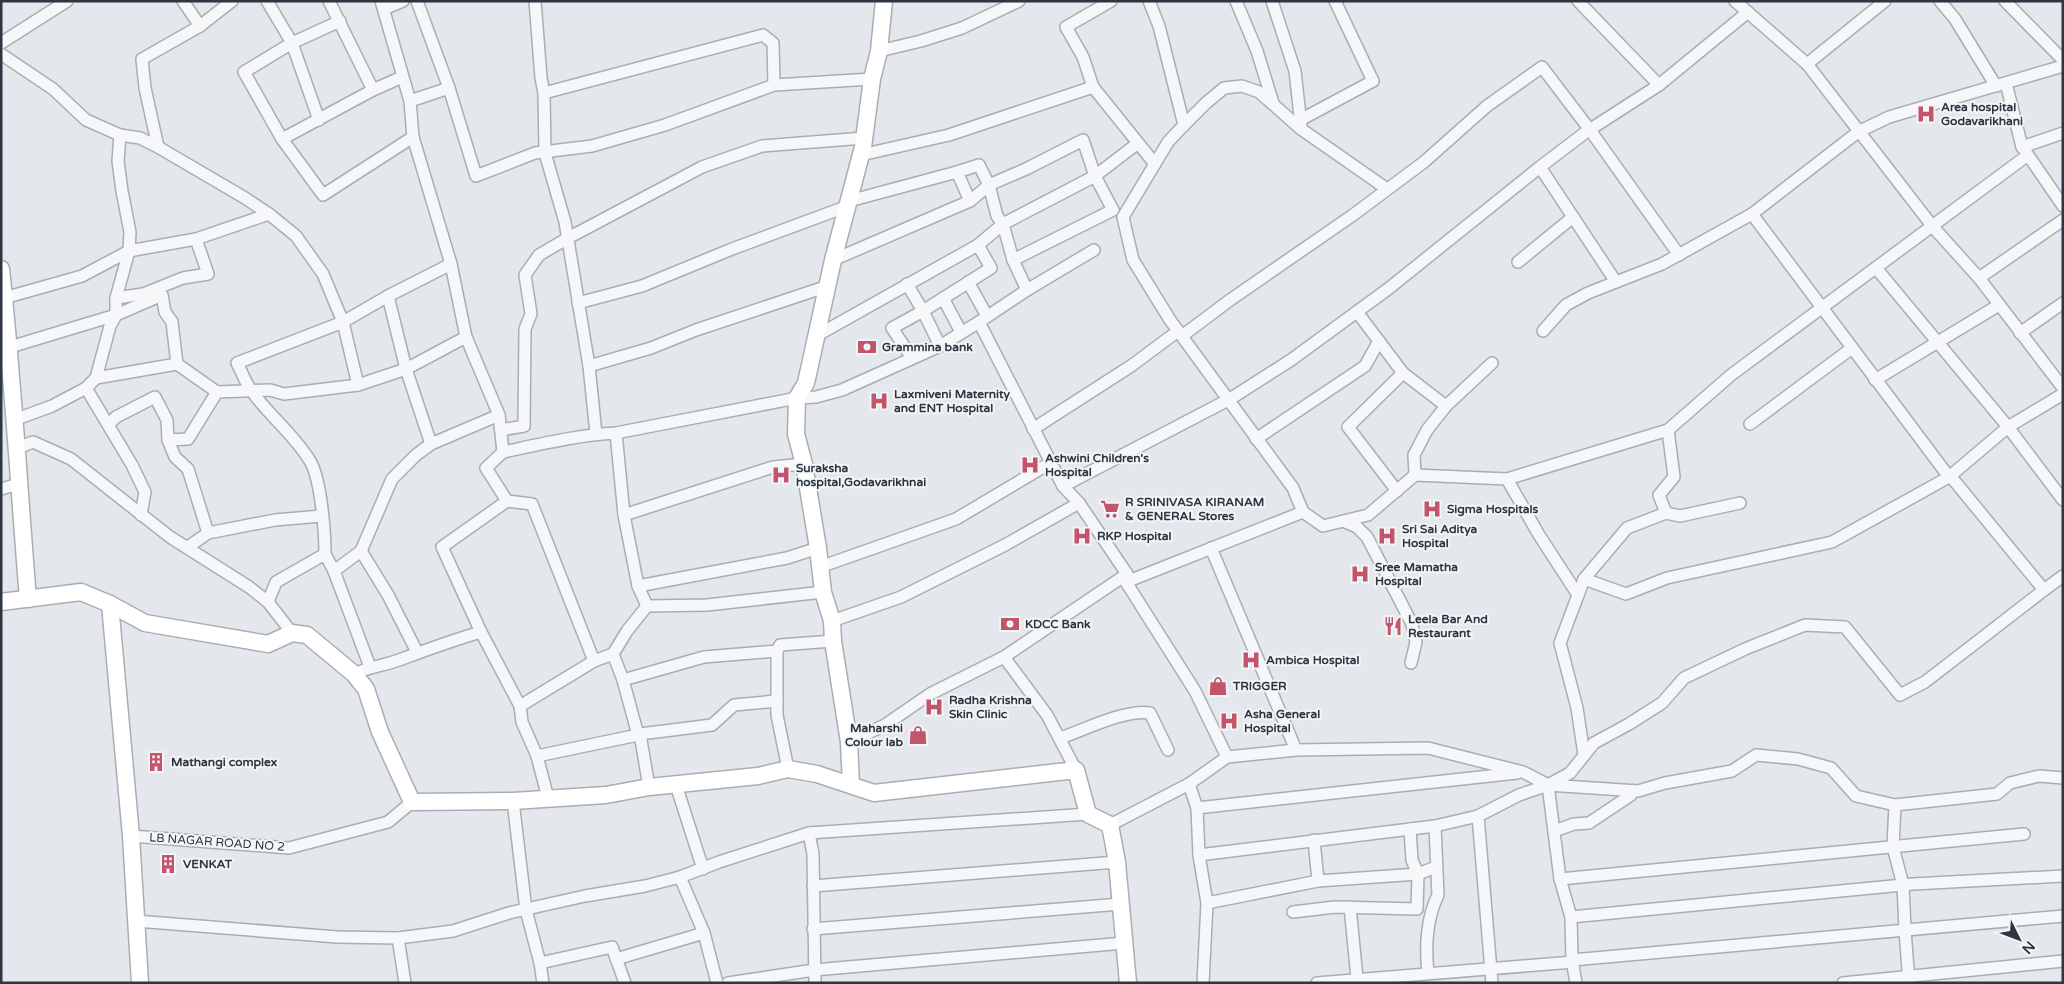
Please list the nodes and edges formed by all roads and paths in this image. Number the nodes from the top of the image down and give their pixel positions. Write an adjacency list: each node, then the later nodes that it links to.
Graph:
1 (68, 1): 24 (street)
2 (183, 1): 23 (street)
3 (232, 1): 23 (street)
4 (267, 1): 25 (street)
5 (329, 1): 22 (street)
6 (403, 1): 20 (street)
7 (417, 1): 37 (street)
8 (535, 1): 39 (street)
9 (884, 1): 26 (street)
10 (1019, 1): 26 (street)
11 (1111, 1): 36 (street)
12 (1149, 1): 44 (street)
13 (1236, 1): 41 (street)
14 (1272, 1): 43 (street)
15 (1335, 1): 43 (street)
16 (1578, 1): 35 (street)
17 (1885, 1): 29 (street)
18 (1940, 1): 33 (street)
19 (2005, 1): 28 (street)
20 (382, 5): 31 (street)
21 (1745, 6): 29 (street); 35 (street)
22 (340, 21): 25 (street); 38 (street)
23 (200, 26): 53 (street)
24 (1, 43)
25 (292, 43): 42 (street); 51 (street)
26 (879, 51): 32 (street)
27 (1, 54): 48 (street)
28 (2063, 60)
29 (1807, 64): 46 (street)
30 (2063, 66): 33 (street)
31 (402, 77): 38 (street); 40 (street)
32 (872, 79): 34 (street); 50 (street)
33 (2001, 84): 46 (street); 54 (street)
34 (774, 85): 39 (street); 55 (street)
35 (1659, 85): 45 (street)
36 (1093, 87): 52 (street); 56 (street)
37 (449, 88): 40 (street); 55 (street)
38 (373, 90): 42 (street)
39 (544, 93): 55 (street)
40 (410, 101): 49 (street)
41 (1274, 103): 43 (street); 44 (street)
42 (319, 120): 51 (street)
43 (1301, 124): 62 (street)
44 (1184, 125): 57 (street)
45 (1590, 130): 58 (street); 62 (street); 77 (street)
46 (1858, 132): 67 (street); 71 (street)
47 (2063, 132): 54 (street)
48 (120, 135): 53 (street); 76 (street)
49 (413, 137): 51 (street); 81 (street)
50 (864, 138): 56 (street); 72 (street)
51 (282, 139)
52 (1138, 143): 57 (street); 60 (street)
53 (158, 147): 66 (street)
54 (2025, 151): 65 (street); 71 (street)
55 (545, 153): 72 (street)
56 (861, 155): 64 (street)
57 (1155, 164): 107 (street)
58 (1540, 167): 68 (street); 100 (street)
59 (957, 172): 61 (street); 63 (street); 64 (street)
60 (1095, 176): 61 (street); 70 (street); 79 (street)
61 (989, 185): 63 (street); 70 (street)
62 (1387, 189): 107 (street)
63 (970, 201): 78 (street)
64 (848, 203): 78 (street); 95 (street)
65 (2063, 206)
66 (269, 214): 73 (street); 103 (street)
67 (1752, 214): 77 (street); 98 (street)
68 (1573, 217): 80 (street); 86 (street)
69 (2063, 220): 84 (street)
70 (1003, 224): 74 (street); 79 (street)
71 (1933, 227): 82 (street); 84 (street)
72 (568, 238): 95 (street); 138 (street)
73 (196, 239): 76 (street); 90 (street)
74 (978, 245): 85 (street); 87 (street)
75 (1094, 250): 89 (street)
76 (129, 251): 92 (street); 93 (street)
77 (1679, 255): 86 (street)
78 (833, 260): 88 (street)
79 (1013, 260): 89 (street)
80 (1518, 262)
81 (452, 264): 91 (street); 109 (street)
82 (1876, 268): 98 (street); 111 (street)
83 (1, 270): 92 (street)
84 (1979, 278): 97 (street)
85 (968, 282): 94 (street); 102 (street)
86 (1616, 282): 104 (street)
87 (907, 284): 99 (street); 108 (street)
88 (828, 286): 108 (street); 118 (street)
89 (1027, 290): 102 (street)
90 (160, 292): 93 (street); 101 (street); 116 (street)
91 (388, 296): 103 (street); 119 (street)
92 (4, 298): 113 (street)
93 (116, 298): 101 (street)
94 (943, 298): 99 (street); 105 (street)
95 (578, 303): 118 (street)
96 (2063, 303): 106 (street)
97 (1999, 305): 106 (street); 111 (street)
98 (1821, 308): 114 (street); 139 (street)
99 (923, 311): 112 (street); 115 (street)
100 (1356, 312): 110 (street); 130 (street)
101 (116, 315): 113 (street); 121 (street)
102 (983, 319): 105 (street); 137 (street)
103 (343, 322): 123 (street); 126 (street)
104 (1543, 331)
105 (960, 332): 112 (street)
106 (2020, 332): 125 (street)
107 (1180, 333): 130 (street); 137 (street)
108 (816, 336): 129 (street)
109 (466, 337): 119 (street); 133 (street)
110 (1379, 342): 120 (street); 142 (street)
111 (1939, 343): 122 (street); 136 (street)
112 (940, 346): 115 (street)
113 (10, 347): 132 (street)
114 (1852, 348): 122 (street); 135 (street)
115 (912, 358): 129 (street)
116 (177, 364): 121 (street); 127 (street)
117 (1492, 364): 131 (street)
118 (589, 366): 141 (street)
119 (406, 369): 123 (street); 144 (street)
120 (1403, 373): 131 (street); 155 (street)
121 (96, 378): 124 (street)
122 (1875, 380): 150 (street)
123 (358, 385): 126 (street)
124 (86, 388): 132 (street); 134 (street)
125 (2063, 388)
126 (251, 390): 127 (street); 164 (street)
127 (217, 392): 143 (street)
128 (2063, 394): 136 (street)
129 (797, 398): 140 (street); 148 (street)
130 (1230, 399): 142 (street); 153 (street)
131 (1446, 406): 149 (street)
132 (9, 411): 145 (street)
133 (499, 415): 138 (street); 144 (street)
134 (109, 424): 143 (street); 162 (street)
135 (1750, 424)
136 (2008, 427): 150 (street); 156 (street)
137 (1033, 429): 147 (street)
138 (501, 430): 146 (street)
139 (1668, 430): 151 (street); 161 (street)
140 (616, 433): 141 (street); 163 (street)
141 (596, 434): 146 (street)
142 (1256, 439): 160 (street)
143 (168, 440): 166 (street)
144 (431, 444): 170 (street)
145 (17, 448): 152 (street); 162 (street)
146 (503, 452): 157 (street)
147 (1050, 463): 153 (street); 172 (street)
148 (804, 464): 163 (street); 168 (street)
149 (1414, 475): 151 (street); 155 (street)
150 (1949, 477): 176 (street); 178 (street)
151 (1507, 479): 180 (street)
152 (19, 484): 154 (street); 181 (street)
153 (1063, 486): 158 (street)
154 (1, 489)
155 (1397, 491): 165 (street)
156 (2063, 500)
157 (507, 501): 187 (street); 194 (street)
158 (1079, 503): 175 (street); 186 (street)
159 (1740, 503): 161 (street)
160 (1303, 512): 165 (street); 169 (street)
161 (1666, 513): 176 (street)
162 (141, 515): 167 (street)
163 (624, 515): 177 (street)
164 (321, 516): 166 (street); 171 (street)
165 (1343, 521): 195 (street)
166 (208, 533): 167 (street)
167 (188, 547): 183 (street)
168 (818, 548): 172 (street); 177 (street)
169 (1211, 548): 175 (street); 205 (street)
170 (361, 551): 173 (street); 191 (street)
171 (325, 554): 173 (street); 183 (street)
172 (820, 567): 179 (street)
173 (334, 571): 196 (street)
174 (2063, 576): 178 (street)
175 (1127, 578): 193 (street); 208 (street)
176 (1584, 579): 180 (street)
177 (638, 586): 185 (street)
178 (2044, 590): 207 (street)
179 (823, 592): 185 (street); 186 (street)
180 (1578, 595): 207 (street)
181 (28, 599): 182 (street); 184 (street)
182 (1, 602)
183 (268, 602): 188 (street)
184 (110, 604): 188 (street); 232 (street)
185 (647, 606): 192 (street)
186 (832, 621): 189 (street)
187 (481, 632): 191 (street); 200 (street)
188 (292, 633): 197 (street)
189 (833, 641): 190 (street); 203 (street)
190 (777, 651): 198 (street); 199 (street)
191 (417, 652): 196 (street)
192 (613, 654): 194 (street); 198 (street)
193 (1004, 657): 202 (street); 203 (street)
194 (594, 662): 200 (street)
195 (1411, 663)
196 (370, 666): 197 (street)
197 (354, 674): 221 (street)
198 (623, 680): 201 (street)
199 (777, 701): 201 (street); 209 (street)
200 (520, 706): 206 (street)
201 (639, 734): 206 (street); 217 (street)
202 (1060, 738): 204 (street); 210 (street)
203 (849, 742): 213 (street)
204 (1168, 750)
205 (1296, 750): 208 (street); 211 (street)
206 (537, 756): 219 (street)
207 (1584, 756): 216 (street)
208 (1227, 758): 214 (street)
209 (788, 769): 213 (street); 215 (street)
210 (1076, 770): 213 (street); 224 (street)
211 (1524, 772): 216 (street); 223 (street)
212 (2063, 778): 222 (street)
213 (851, 784)
214 (1189, 784): 223 (street); 226 (street)
215 (676, 785): 217 (street); 238 (street)
216 (1548, 785): 218 (street); 225 (street); 229 (street)
217 (649, 787): 219 (street)
218 (1632, 791): 222 (street); 229 (street)
219 (548, 798): 220 (street)
220 (512, 801): 221 (street); 249 (street)
221 (412, 802): 232 (street, LB NAGAR ROAD NO 2)
222 (1896, 805): 234 (street)
223 (1197, 808): 235 (street)
224 (1088, 814): 226 (street); 230 (street)
225 (1478, 816): 227 (street); 263 (street)
226 (1110, 824): 236 (street)
227 (1435, 826): 228 (street); 237 (street)
228 (1410, 829): 233 (street); 239 (street)
229 (1554, 831): 242 (street)
230 (809, 833): 238 (street); 245 (street)
231 (2024, 834): 234 (street)
232 (131, 836): 253 (street)
233 (1314, 840): 235 (street); 243 (street)
234 (1893, 847): 242 (street); 244 (street)
235 (1199, 855): 246 (street)
236 (1117, 862): 245 (street); 247 (street)
237 (1436, 867): 239 (street); 265 (street)
238 (703, 869): 241 (street)
239 (1418, 874): 243 (street); 248 (street)
240 (2063, 876): 244 (street)
241 (680, 877): 249 (street); 256 (street)
242 (1560, 879): 252 (street)
243 (1318, 880): 246 (street)
244 (1904, 885): 252 (street); 255 (street)
245 (813, 886): 254 (street)
246 (1207, 903): 276 (street)
247 (1121, 904): 254 (street); 258 (street)
248 (1350, 907): 250 (street); 266 (street)
249 (526, 910): 257 (street); 262 (street)
250 (1293, 912)
251 (2063, 916): 255 (street)
252 (1571, 917): 260 (street)
253 (136, 920): 257 (street); 268 (street)
254 (813, 930): 264 (street)
255 (1905, 930): 260 (street); 267 (street)
256 (704, 932): 259 (street); 272 (street)
257 (398, 938): 269 (street)
258 (1124, 943): 264 (street); 275 (street)
259 (616, 959): 262 (street); 271 (street)
260 (1573, 961): 263 (street); 279 (street)
261 (2063, 961): 267 (street)
262 (540, 963): 270 (street)
263 (1491, 968): 265 (street); 278 (street)
264 (814, 970): 273 (street); 274 (street)
265 (1428, 973): 266 (street)
266 (1358, 978): 277 (street)
267 (1909, 980): 280 (street)
268 (140, 983)
269 (405, 983)
270 (543, 983)
271 (625, 983)
272 (717, 983)
273 (728, 983)
274 (815, 983)
275 (1128, 983)
276 (1203, 983)
277 (1317, 983)
278 (1492, 983)
279 (1576, 983)
280 (1843, 983)

